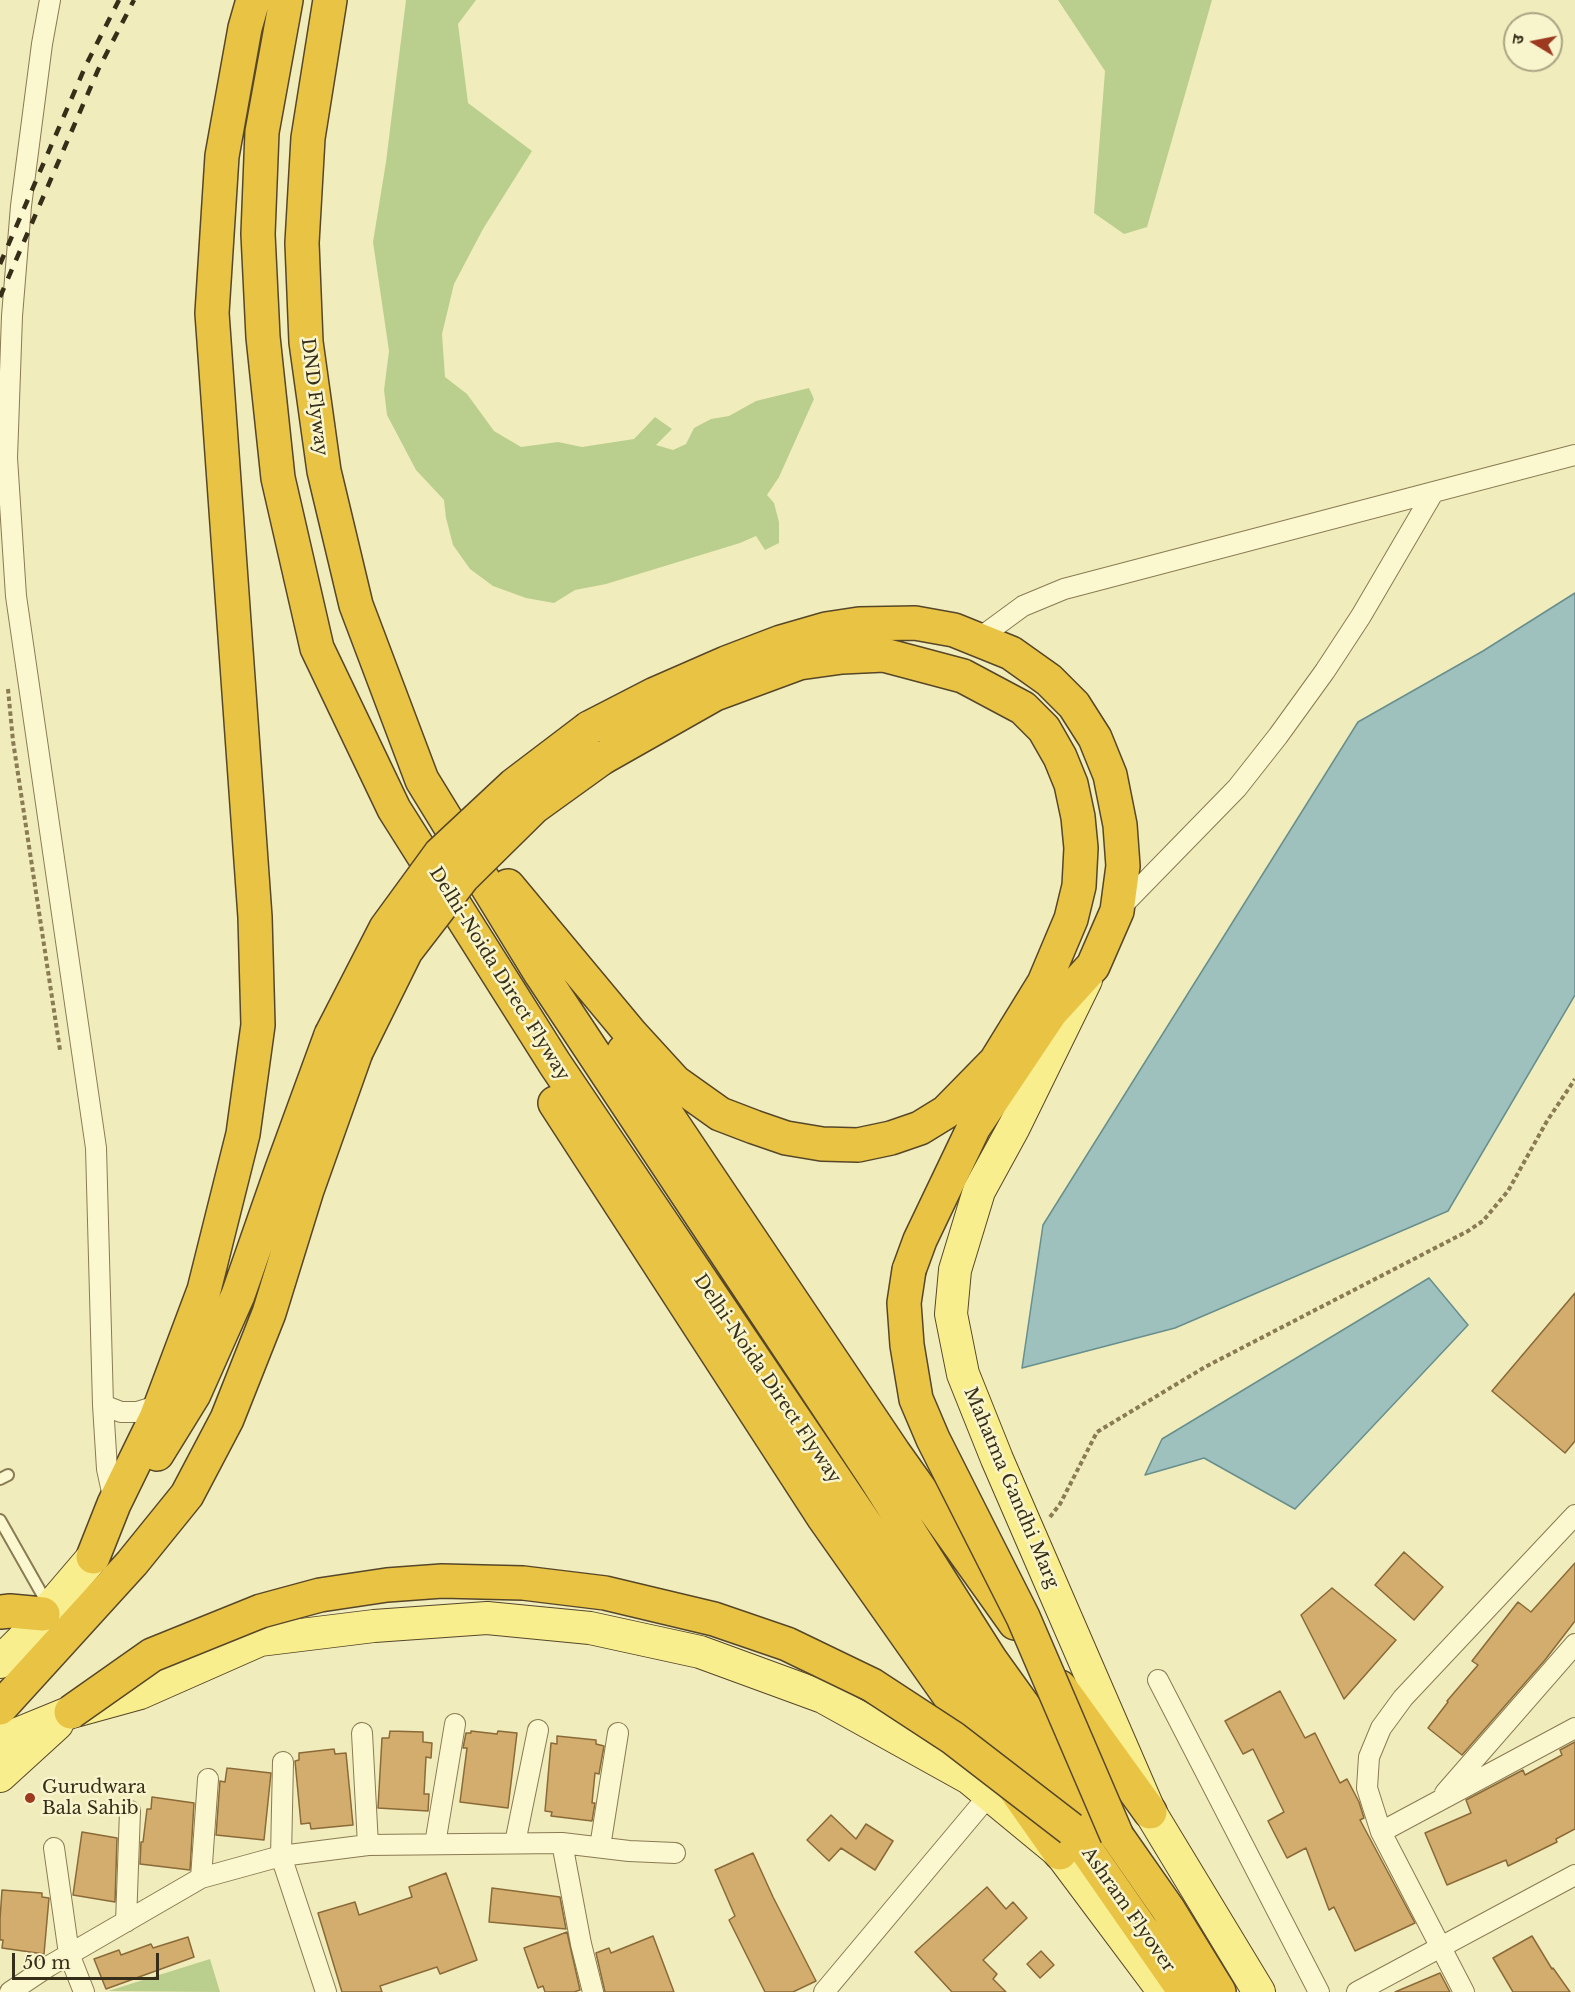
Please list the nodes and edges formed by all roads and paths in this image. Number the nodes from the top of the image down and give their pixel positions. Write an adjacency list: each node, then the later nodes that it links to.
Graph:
1 (51, 0): 17 (street)
2 (253, 0): 18 (highway)
3 (286, 0): 11 (highway, Delhi-Noida Direct Flyway)
4 (330, 0): 9 (highway, DND Flyway)
5 (1575, 455): 6 (street)
6 (1433, 493): 7 (street); 10 (street)
7 (978, 639): 10 (highway); 14 (highway, bridge)
8 (8, 685): 15 (path)
9 (422, 780): 12 (highway); 45 (highway, Delhi-Noida Direct Flyway, bridge)
10 (1117, 911): 13 (highway)
11 (468, 925): 46 (highway, Delhi-Noida Direct Flyway); 46 (highway)
12 (541, 928): 14 (highway, bridge); 43 (highway)
13 (1093, 966): 22 (main road, Mahatma Gandhi Marg); 45 (highway, bridge)
14 (344, 1044): 23 (highway); 29 (highway)
15 (61, 1053)
16 (1575, 1079): 22 (path)
17 (103, 1405): 18 (street); 19 (street)
18 (160, 1405): 19 (highway)
19 (114, 1504): 23 (highway)
20 (1575, 1515): 44 (street)
21 (0, 1520): 25 (lane)
22 (1027, 1528): 43 (main road, Mahatma Gandhi Marg)
23 (93, 1557): 25 (main road)
24 (5, 1608): 25 (highway)
25 (46, 1611): 27 (main road)
26 (1575, 1644): 41 (street)
27 (0, 1662)
28 (1158, 1680): 69 (street)
29 (0, 1708)
30 (71, 1712): 36 (main road); 38 (main road); 40 (main road); 46 (highway, bridge)
31 (456, 1724): 49 (street)
32 (1575, 1728): 41 (street)
33 (538, 1730): 48 (street)
34 (362, 1733): 50 (street)
35 (618, 1733): 51 (street)
36 (0, 1741)
37 (283, 1762): 54 (street)
38 (0, 1776)
39 (208, 1779): 56 (street)
40 (990, 1794): 46 (main road); 64 (street)
41 (1437, 1802): 44 (street)
42 (130, 1811): 57 (street)
43 (1150, 1812): 68 (main road, Mahatma Gandhi Marg)
44 (1381, 1832): 58 (street)
45 (1118, 1836): 67 (highway, Ashram Flyover)
46 (1065, 1841): 65 (main road); 66 (highway, Ashram Flyover)
47 (562, 1842): 48 (street); 51 (street); 63 (street)
48 (515, 1843): 49 (street)
49 (435, 1844): 50 (street)
50 (368, 1845): 54 (street)
51 (600, 1847): 53 (street)
52 (54, 1848): 59 (street)
53 (675, 1853)
54 (280, 1856): 56 (street); 62 (street)
55 (1575, 1875): 58 (street)
56 (201, 1878): 57 (street)
57 (126, 1922): 59 (street)
58 (1441, 1946): 70 (street); 71 (street)
59 (69, 1954): 60 (street); 61 (street)
60 (10, 1992)
61 (84, 1992)
62 (326, 1992)
63 (593, 1992)
64 (824, 1992)
65 (1164, 1992)
66 (1185, 1992)
67 (1219, 1992)
68 (1259, 1992)
69 (1319, 1992)
70 (1357, 1992)
71 (1464, 1992)

